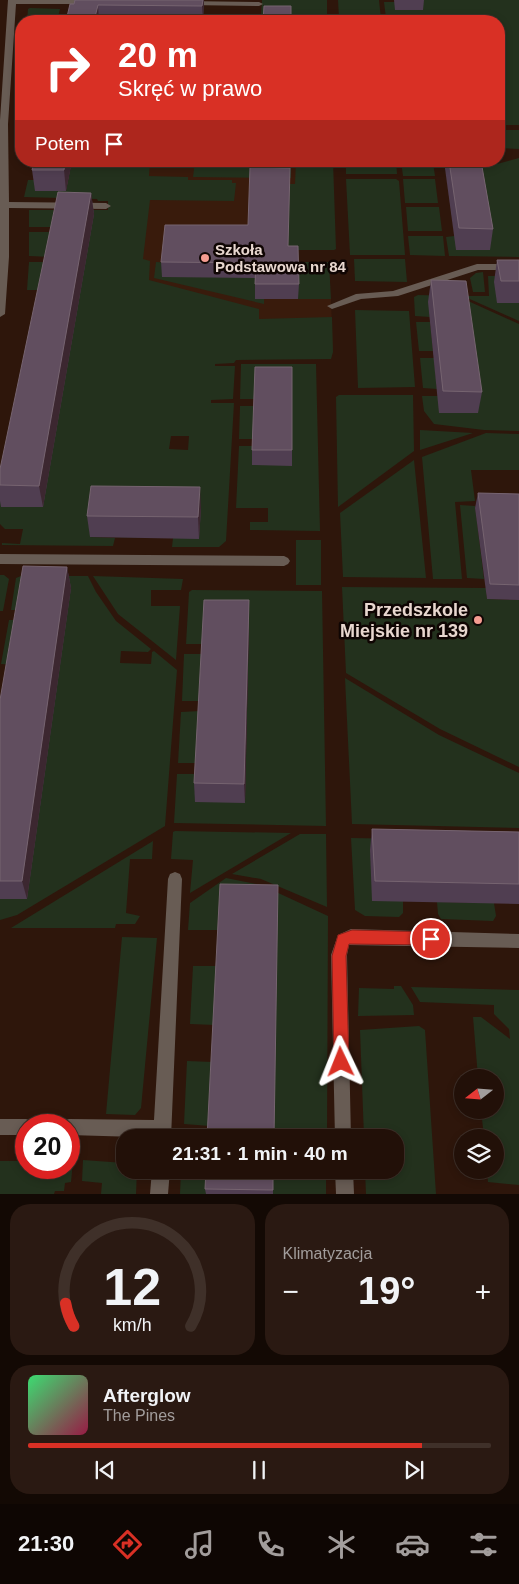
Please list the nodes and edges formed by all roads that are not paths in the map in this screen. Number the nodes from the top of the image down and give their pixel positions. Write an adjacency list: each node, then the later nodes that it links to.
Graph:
1 (12, 1): 2 (street); 5 (street)
2 (100, 2)
3 (179, 3): 4 (street)
4 (259, 4)
5 (4, 204): 6 (street); 9 (street)
6 (106, 206)
7 (519, 267): 8 (street)
8 (332, 306)
9 (0, 314)
10 (0, 559): 11 (street)
11 (284, 561)
12 (175, 880): 17 (street)
13 (519, 941): 18 (street)
14 (0, 1127): 15 (street)
15 (15, 1127)
16 (80, 1128): 19 (street)
17 (163, 1129)
18 (343, 1129)
19 (116, 1130)
20 (160, 1179): 22 (street)
21 (344, 1179): 23 (street)
22 (159, 1194)
23 (345, 1194)

